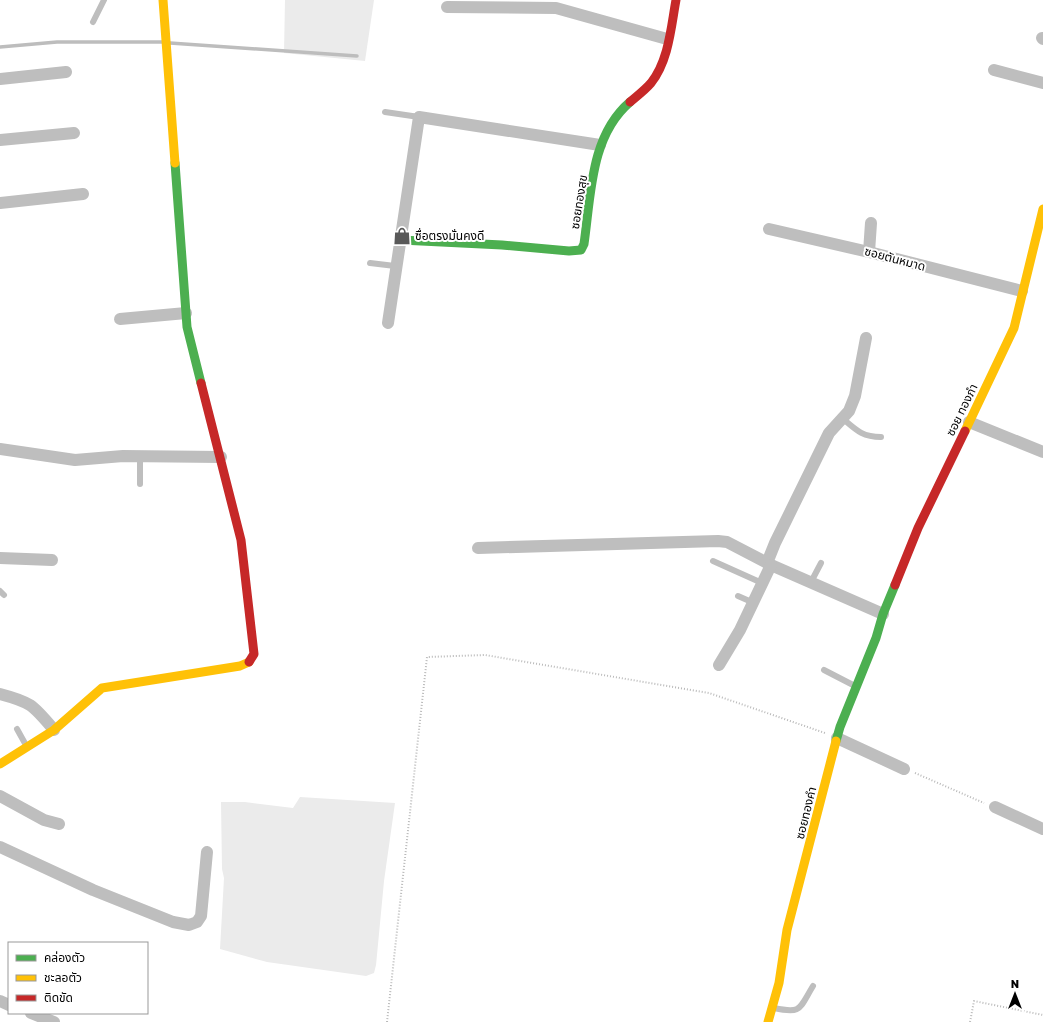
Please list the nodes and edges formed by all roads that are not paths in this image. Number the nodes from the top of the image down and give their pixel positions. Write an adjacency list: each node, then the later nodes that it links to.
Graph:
1 (104, 0): 5 (lane)
2 (163, 0): 27 (street)
3 (676, 0): 6 (street, ซอยทองสุข)
4 (447, 7): 6 (street)
5 (93, 22)
6 (667, 39): 15 (street, ซอยทองสุข)
7 (994, 70): 10 (street)
8 (66, 72): 9 (street)
9 (0, 79)
10 (1043, 83)
11 (385, 112): 12 (lane)
12 (419, 116): 15 (street); 22 (street)
13 (74, 133): 14 (street)
14 (0, 140)
15 (600, 145): 22 (street, ซอยทองสุข)
16 (83, 194): 17 (street)
17 (0, 203)
18 (1043, 209): 21 (street, ซอย ทองภํา)
19 (871, 223): 23 (street)
20 (769, 229): 23 (street, ซอยตันหมาด)
21 (1040, 239): 26 (street, ซอย ทองภํา)
22 (401, 240): 25 (street)
23 (869, 252): 26 (street, ซอยตันหมาด)
24 (370, 263): 25 (lane)
25 (395, 266): 29 (street)
26 (1022, 291): 32 (street, ซอย ทองภํา)
27 (186, 314): 28 (street); 37 (street)
28 (120, 318)
29 (388, 323)
30 (866, 338): 31 (street)
31 (842, 418): 33 (lane); 44 (street)
32 (969, 422): 35 (street); 49 (street, ซอย ทองภํา)
33 (881, 437)
34 (0, 449): 36 (street)
35 (1043, 452)
36 (140, 456): 37 (street); 38 (lane)
37 (221, 457): 55 (street)
38 (140, 484)
39 (478, 548): 44 (street)
40 (0, 558): 41 (street)
41 (52, 560)
42 (713, 561): 46 (lane)
43 (821, 563): 45 (lane)
44 (769, 564): 45 (street); 46 (street)
45 (811, 582): 49 (street)
46 (762, 583): 48 (street)
47 (738, 596): 48 (lane)
48 (754, 603): 50 (street)
49 (883, 614): 52 (street, ซอยทองคำ)
50 (718, 665)
51 (824, 670): 52 (lane)
52 (857, 687): 56 (street, ซอยทองคำ)
53 (0, 694): 55 (street)
54 (16, 729): 57 (lane)
55 (54, 730): 57 (street)
56 (838, 734): 59 (street); 67 (street, ซอยทองคำ)
57 (27, 747): 58 (street)
58 (0, 764)
59 (904, 768)
60 (0, 796): 62 (street)
61 (995, 807): 63 (street)
62 (58, 824)
63 (1043, 830)
64 (0, 847): 65 (street)
65 (208, 852)
66 (813, 986): 67 (lane)
67 (772, 1008): 68 (street, ซอยทองคำ)
68 (768, 1022)

